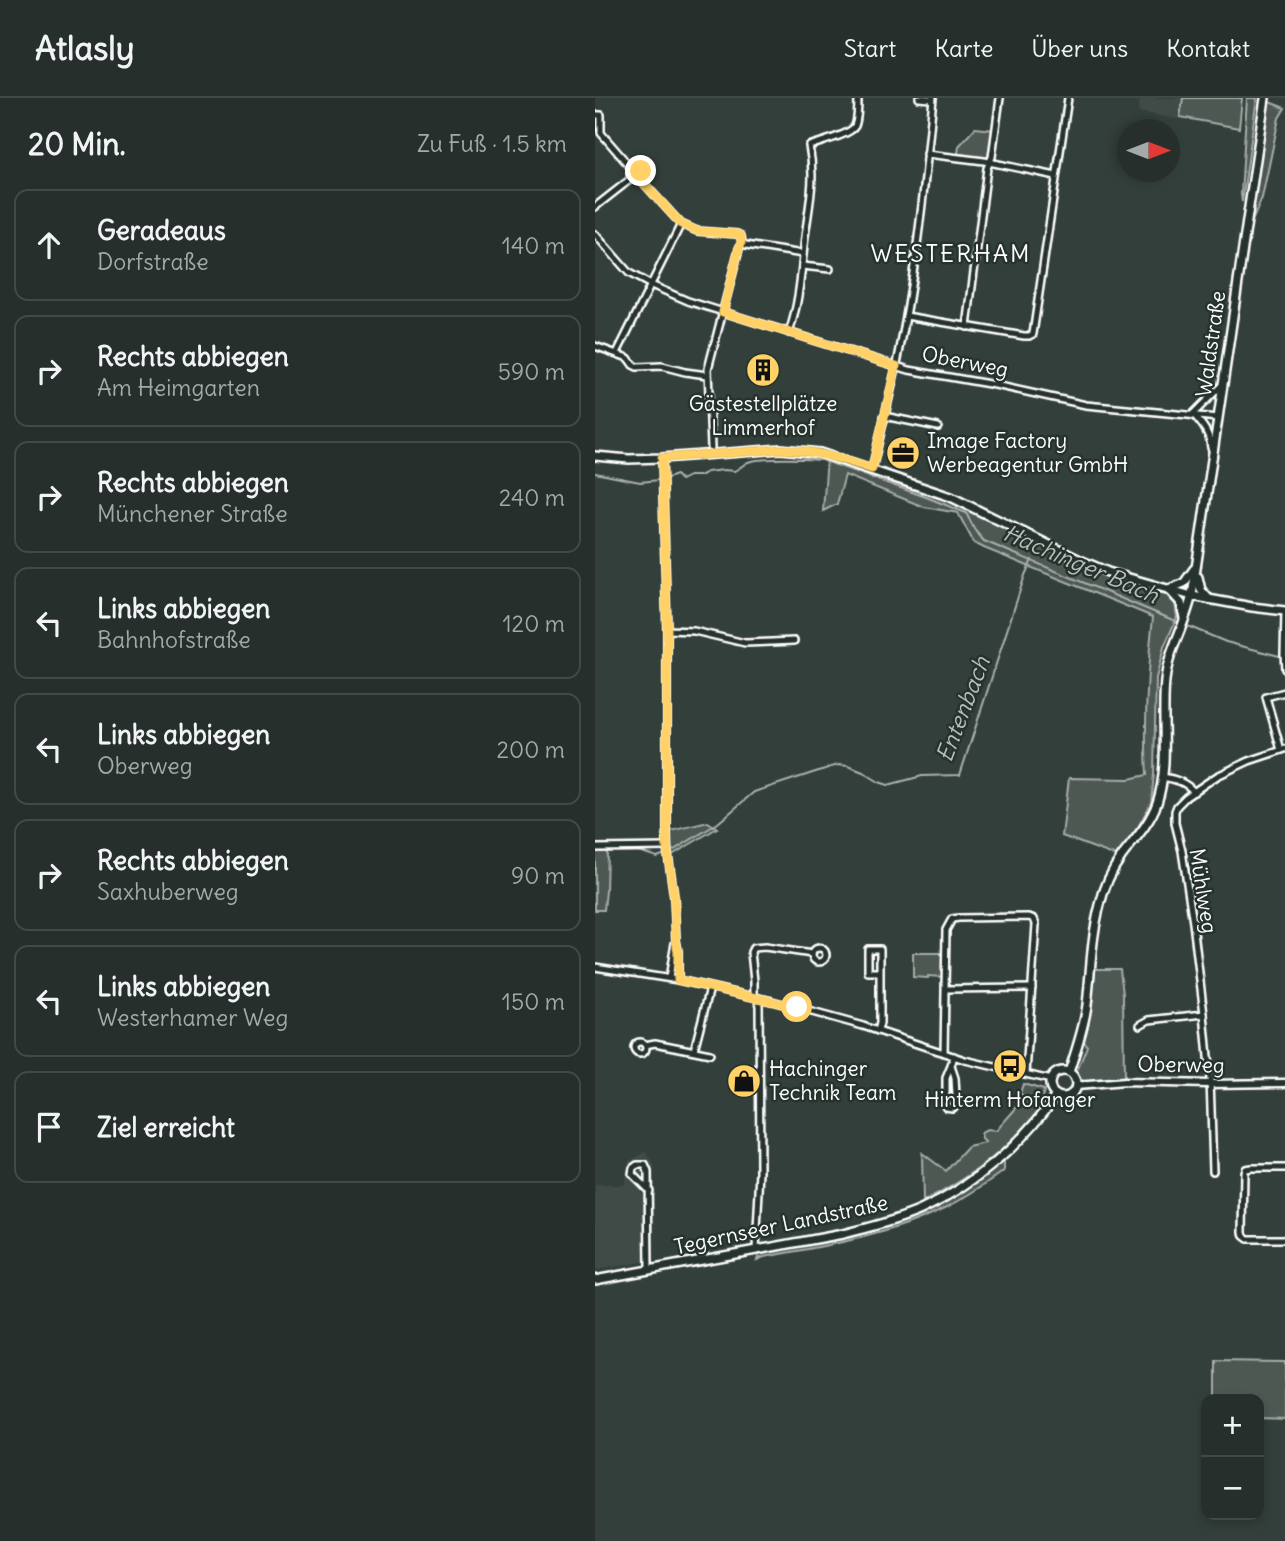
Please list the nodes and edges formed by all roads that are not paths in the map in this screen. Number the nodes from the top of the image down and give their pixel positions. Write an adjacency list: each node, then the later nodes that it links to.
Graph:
1 (858, 98): 18 (street)
2 (919, 98): 5 (street)
3 (1000, 98): 9 (street)
4 (1265, 98): 30 (main road, Waldstraße)
5 (932, 99): 8 (street)
6 (1068, 99): 11 (street)
7 (595, 115): 10 (street)
8 (927, 154): 9 (street); 23 (street)
9 (990, 162): 11 (street); 24 (street)
10 (633, 170): 12 (street); 13 (street)
11 (1056, 176): 24 (street)
12 (632, 178): 13 (street); 14 (street)
13 (640, 179): 15 (street)
14 (595, 208)
15 (681, 224): 17 (street); 21 (street)
16 (595, 234): 21 (street, Oberweg)
17 (741, 243): 18 (street); 22 (street)
18 (803, 254): 19 (street)
19 (802, 266): 20 (street); 25 (street)
20 (830, 269)
21 (651, 285): 22 (street, Oberweg); 27 (street)
22 (723, 312): 25 (street, Oberweg); 29 (street)
23 (906, 316): 24 (street); 28 (street)
24 (967, 327)
25 (789, 333): 28 (street, Oberweg)
26 (595, 346): 27 (street)
27 (617, 354): 29 (street)
28 (896, 366): 31 (street, Oberweg); 32 (street)
29 (707, 375): 35 (street)
30 (1222, 385): 31 (street); 33 (main road, Waldstraße)
31 (1193, 414): 33 (street, Oberweg); 37 (street)
32 (884, 416): 34 (street); 39 (street)
33 (1218, 418): 37 (main road, Waldstraße)
34 (938, 427)
35 (711, 448)
36 (595, 456): 38 (main road)
37 (1212, 457): 40 (main road, Waldstraße)
38 (662, 458): 39 (main road); 46 (street)
39 (872, 469): 41 (main road)
40 (1197, 562): 41 (main road); 42 (main road, Waldstraße); 43 (main road)
41 (1169, 590): 42 (main road); 45 (main road)
42 (1192, 596): 43 (main road); 45 (main road)
43 (1209, 599): 44 (main road)
44 (1285, 611): 48 (street)
45 (1184, 622): 52 (main road)
46 (667, 630): 47 (street); 54 (street)
47 (794, 641)
48 (1284, 657): 49 (street)
49 (1285, 669)
50 (1285, 692): 51 (street)
51 (1283, 750): 53 (street, Mühlweg)
52 (1163, 776): 53 (street); 75 (main road)
53 (1194, 792): 66 (street, Mühlweg)
54 (667, 847): 55 (street); 56 (street)
55 (595, 848)
56 (676, 940): 60 (street); 61 (street)
57 (812, 954): 65 (street)
58 (595, 967): 60 (street)
59 (880, 972): 59 (street); 68 (street)
60 (669, 978): 61 (street)
61 (678, 980): 62 (street)
62 (710, 988): 65 (street); 70 (street)
63 (946, 989): 64 (street); 64 (street); 71 (street)
64 (1032, 989): 76 (street)
65 (757, 998): 68 (street); 86 (street)
66 (1204, 1014): 67 (street); 79 (street, Mühlweg)
67 (1140, 1025)
68 (878, 1031): 71 (street)
69 (645, 1045): 70 (street)
70 (694, 1050): 72 (street)
71 (944, 1053): 73 (street)
72 (710, 1054)
73 (954, 1056): 74 (street); 76 (street)
74 (950, 1066): 74 (street)
75 (1069, 1072): 77 (main road); 80 (main road)
76 (1025, 1074): 77 (street)
77 (1051, 1080): 81 (main road)
78 (1285, 1083): 79 (street, Oberweg)
79 (1209, 1084): 80 (street, Oberweg); 83 (street, Mühlweg)
80 (1076, 1086): 81 (main road, Tegernseer Landstraße)
81 (1056, 1095): 86 (main road, Tegernseer Landstraße)
82 (1285, 1168): 85 (street)
83 (1213, 1171)
84 (649, 1191): 84 (street); 87 (street)
85 (1285, 1239)
86 (755, 1250): 87 (main road, Tegernseer Landstraße)
87 (649, 1270): 88 (main road, Tegernseer Landstraße)
88 (595, 1280)

